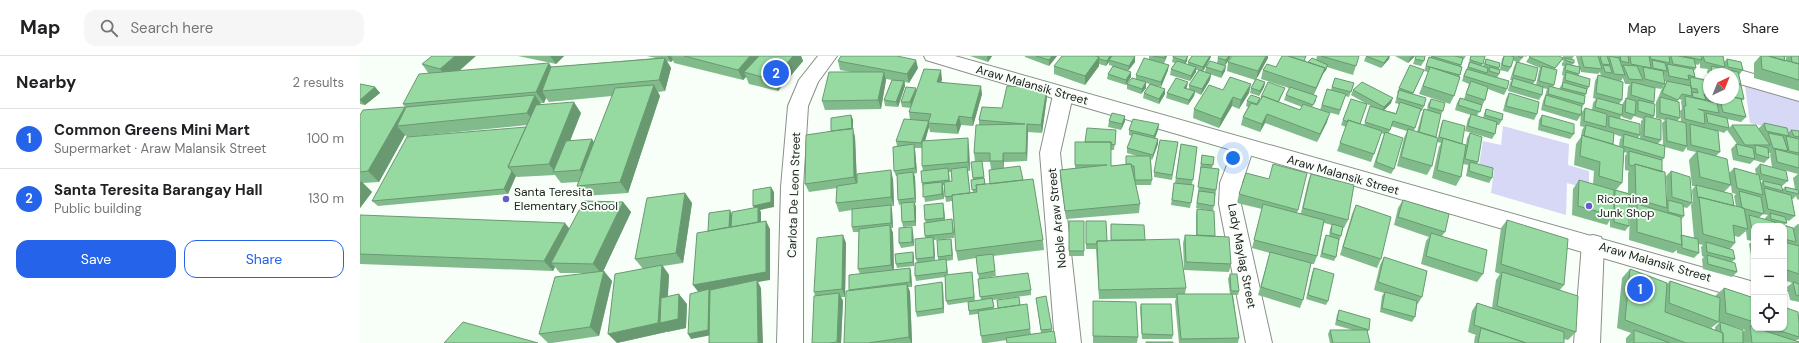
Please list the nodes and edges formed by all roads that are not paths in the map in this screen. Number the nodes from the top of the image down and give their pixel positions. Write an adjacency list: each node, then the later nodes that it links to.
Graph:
1 (828, 56): 11 (street, Carlota De Leon Street)
2 (933, 56): 5 (street, Araw Malansik Street)
3 (1739, 77): 4 (street)
4 (1799, 94)
5 (1063, 95): 6 (street, Araw Malansik Street); 12 (street, Noble Araw Street)
6 (1244, 147): 7 (street, Araw Malansik Street); 13 (street, Lady Maylag Street)
7 (1593, 244): 8 (street, Araw Malansik Street); 14 (street)
8 (1751, 291)
9 (1787, 301): 10 (street)
10 (1799, 305)
11 (790, 343)
12 (1068, 343)
13 (1259, 343)
14 (1588, 343)

